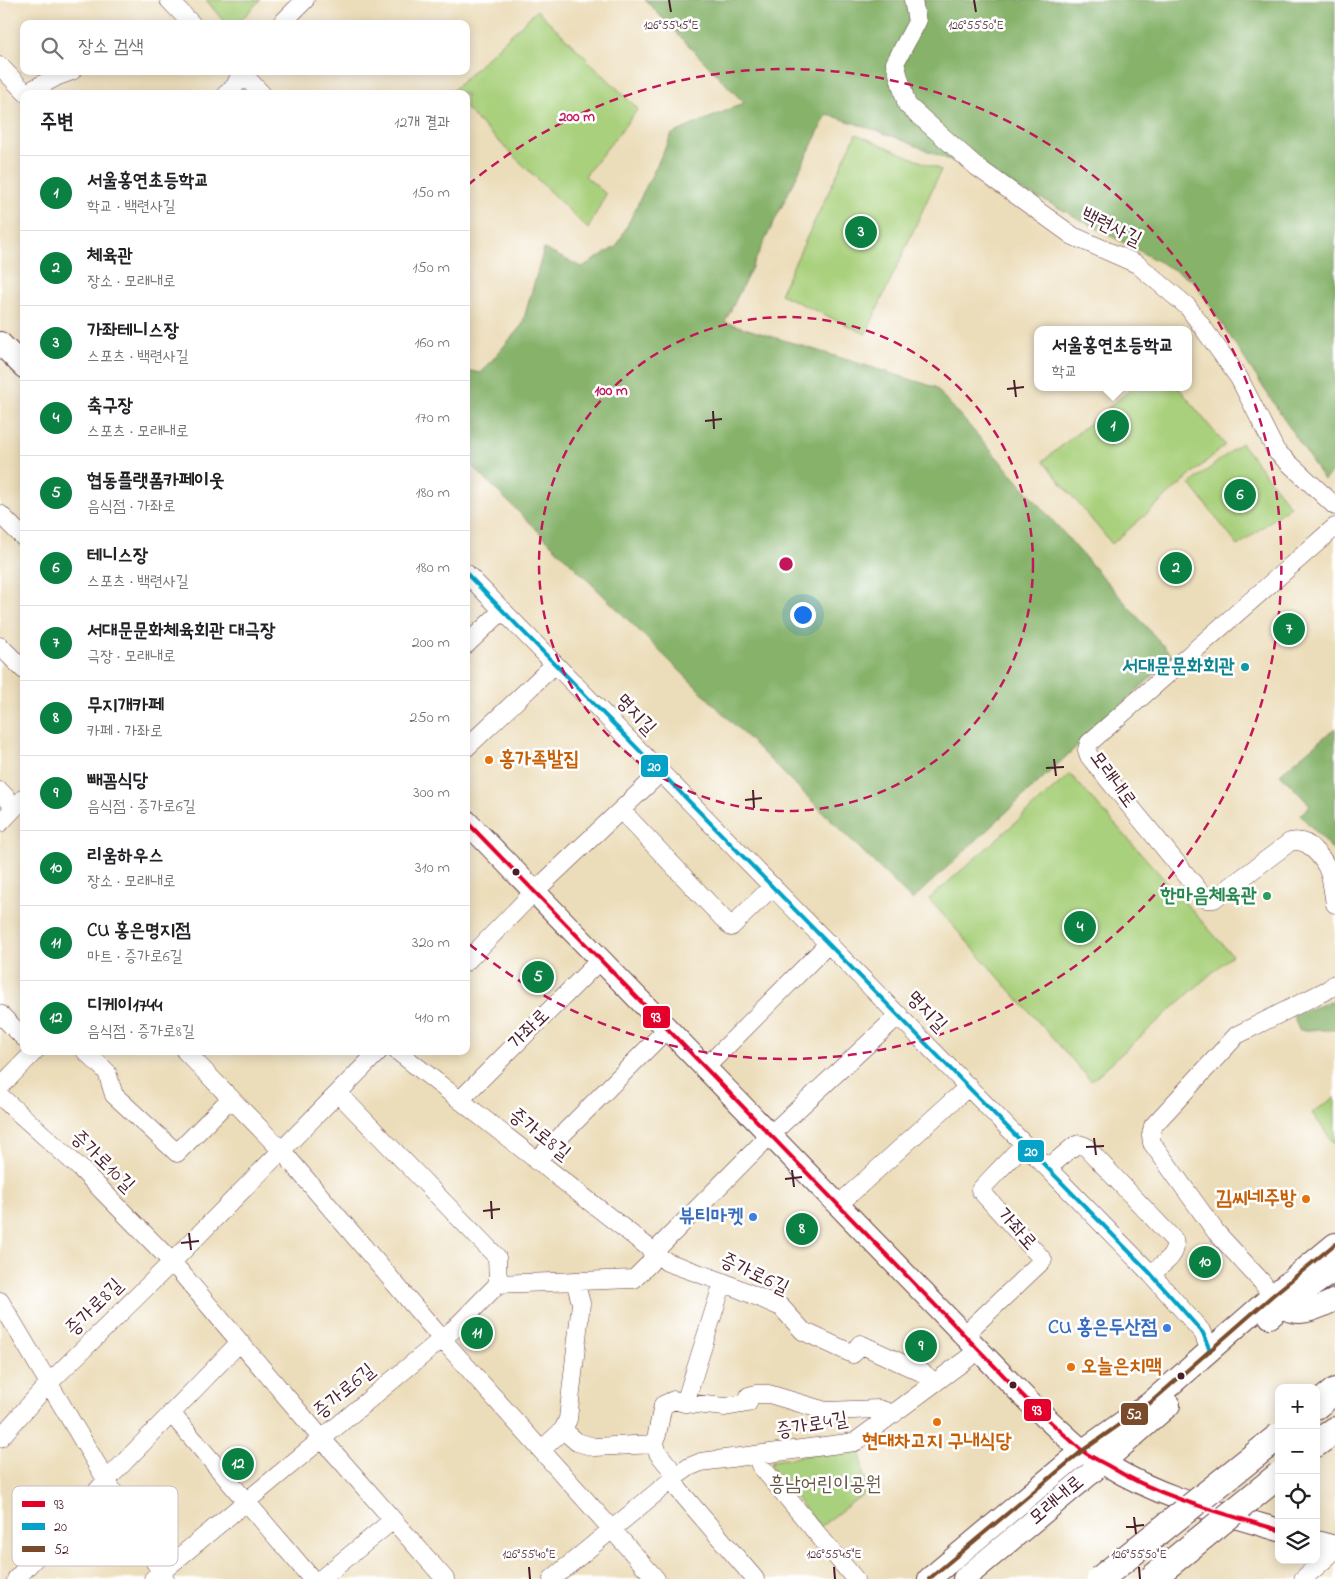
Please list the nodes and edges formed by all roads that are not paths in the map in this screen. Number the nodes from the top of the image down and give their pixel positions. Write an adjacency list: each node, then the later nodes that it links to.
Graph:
1 (169, 0): 4 (street)
2 (305, 0): 5 (street)
3 (913, 0): 18 (street, 백련사길)
4 (188, 20)
5 (285, 20)
6 (0, 66): 12 (street)
7 (61, 75): 13 (street)
8 (240, 75): 14 (street)
9 (244, 75): 15 (street)
10 (0, 87): 11 (street)
11 (20, 90)
12 (23, 90)
13 (26, 90)
14 (230, 90)
15 (258, 90)
16 (0, 343): 17 (main road)
17 (20, 363)
18 (1335, 506)
19 (0, 514): 21 (street)
20 (1335, 527): 37 (street, 모래내로)
21 (20, 534)
22 (470, 577): 23 (street, 명지길)
23 (503, 610): 24 (street); 26 (street, 명지길)
24 (470, 641)
25 (0, 646): 27 (street)
26 (556, 664): 28 (street); 29 (street, 명지길)
27 (20, 666)
28 (470, 744)
29 (661, 772): 32 (street); 35 (street, 명지길)
30 (0, 791): 31 (street)
31 (20, 803): 33 (street)
32 (621, 810): 35 (street); 36 (street)
33 (0, 824)
34 (470, 826): 36 (main road)
35 (773, 886): 38 (street, 명지길)
36 (534, 892): 39 (street); 40 (main road)
37 (1335, 904)
38 (829, 943): 43 (street, 명지길); 51 (street)
39 (470, 958)
40 (600, 960): 44 (main road); 57 (street, 가좌로)
41 (1335, 984): 74 (street)
42 (0, 1014): 45 (street)
43 (899, 1015): 52 (street, 명지길); 58 (street)
44 (667, 1029): 51 (main road); 61 (street)
45 (20, 1034)
46 (30, 1055): 53 (street)
47 (89, 1055): 56 (street)
48 (189, 1055): 56 (street)
49 (375, 1055): 54 (street, 증가로8길)
50 (402, 1055): 57 (street, 증가로8길)
51 (705, 1068): 58 (main road)
52 (969, 1086): 59 (street, 명지길); 63 (street)
53 (0, 1087)
54 (338, 1093): 60 (street, 증가로8길); 71 (street)
55 (0, 1096): 66 (street, 증가로10길)
56 (230, 1098): 60 (street)
57 (460, 1100): 61 (street, 증가로8길)
58 (770, 1135): 63 (main road); 65 (street)
59 (1024, 1144): 62 (street, 명지길); 77 (street, 가좌로)
60 (282, 1151): 66 (street, 증가로8길); 75 (street)
61 (536, 1160): 65 (street, 증가로8길)
62 (1048, 1168): 68 (street, 명지길); 68 (street)
63 (838, 1205): 77 (main road)
64 (1335, 1244): 74 (main road, 모래내로)
65 (654, 1252): 69 (street); 70 (street, 증가로6길)
66 (172, 1262): 76 (street); 80 (street, 증가로8길)
67 (1335, 1270): 74 (main road, 모래내로)
68 (1151, 1274): 78 (street, 명지길)
69 (575, 1281): 71 (street); 86 (street)
70 (722, 1282): 79 (street, 증가로6길); 82 (street)
71 (498, 1284): 75 (street, 증가로6길)
72 (1335, 1300): 74 (main road)
73 (0, 1301): 80 (street)
74 (1277, 1301): 78 (main road, 모래내로); 96 (main road, 모래내로)
75 (442, 1339): 89 (street, 증가로6길); 93 (street)
76 (240, 1342): 84 (street); 89 (street)
77 (971, 1342): 79 (street, 증가로4길); 94 (main road)
78 (1210, 1351): 94 (main road, 모래내로)
79 (935, 1383): 85 (street, 증가로4길)
80 (48, 1384): 88 (street, 증가로8길); 99 (street)
81 (1335, 1391): 83 (highway)
82 (685, 1403): 85 (street, 증가로4길); 92 (street, 증가로4길)
83 (1320, 1403)
84 (171, 1413): 99 (street); 102 (street)
85 (894, 1414): 95 (street, 증가로4길)
86 (563, 1430): 92 (street); 93 (street)
87 (1335, 1430): 91 (highway)
88 (0, 1438)
89 (322, 1439): 102 (street, 증가로6길); 103 (street, 증가로6길)
90 (1275, 1439): 122 (highway, bridge)
91 (1320, 1441)
92 (655, 1444): 97 (street)
93 (541, 1450): 104 (street)
94 (1082, 1451): 96 (main road); 120 (main road, 모래내로)
95 (758, 1456): 97 (street, 증가로4길); 119 (street, 증가로4길)
96 (1103, 1463): 105 (main road, bridge); 121 (main road, 모래내로)
97 (675, 1477): 104 (street, 증가로4길); 118 (street)
98 (1275, 1478): 123 (highway, bridge)
99 (106, 1481): 100 (street); 101 (street)
100 (102, 1486)
101 (109, 1486)
102 (246, 1501): 108 (street, 증가로6길); 113 (street)
103 (393, 1520): 114 (street); 115 (street, 증가로6길)
104 (611, 1529): 116 (street, 증가로4길); 117 (street)
105 (1275, 1529)
106 (1320, 1543): 107 (main road)
107 (1335, 1549): 124 (street)
108 (178, 1560)
109 (30, 1566): 112 (street)
110 (171, 1566): 111 (street, 증가로6길)
111 (159, 1576)
112 (19, 1578)
113 (312, 1579)
114 (321, 1579)
115 (445, 1579)
116 (552, 1579)
117 (656, 1579)
118 (755, 1579)
119 (855, 1579)
120 (929, 1579)
121 (964, 1579)
122 (1100, 1579)
123 (1151, 1579)
124 (1303, 1579)

